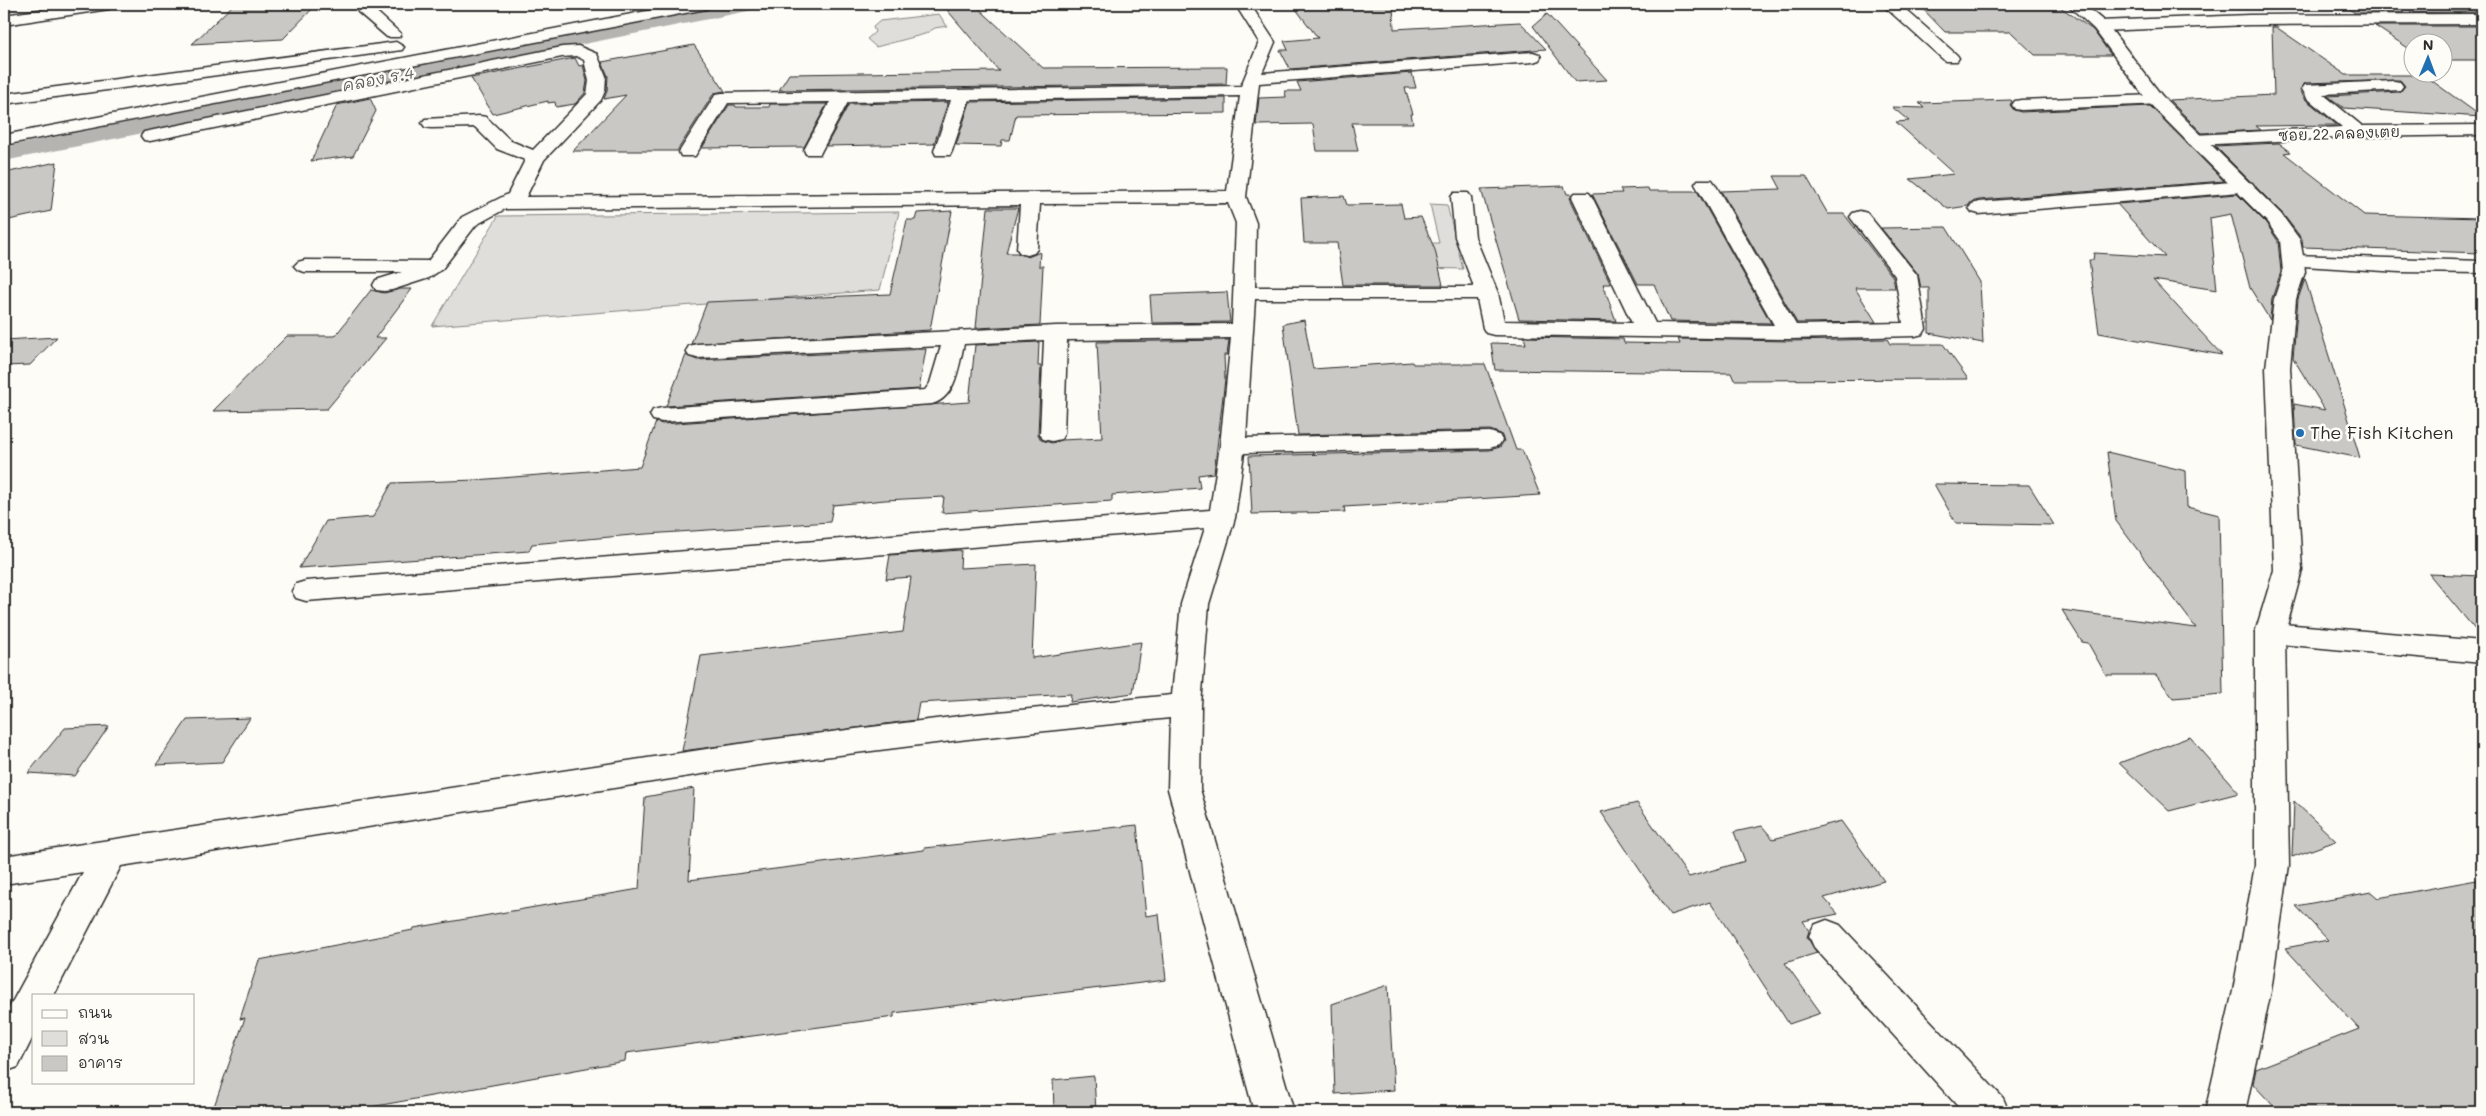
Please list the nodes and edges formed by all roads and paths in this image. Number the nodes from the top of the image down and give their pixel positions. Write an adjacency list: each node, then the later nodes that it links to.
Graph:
1 (109, 4): 13 (street)
2 (360, 4): 16 (street)
3 (706, 4): 9 (street)
4 (1243, 4): 19 (street)
5 (1916, 4): 18 (street)
6 (2074, 4): 15 (street)
7 (2224, 4): 14 (street)
8 (2356, 4): 11 (street)
9 (635, 10): 30 (street)
10 (552, 18): 23 (street)
11 (2382, 19): 12 (street); 14 (street)
12 (2482, 19)
13 (4, 20)
14 (2249, 20): 15 (street)
15 (2100, 26): 24 (street)
16 (392, 34)
17 (1534, 57): 19 (street)
18 (1951, 58)
19 (1250, 85): 21 (street); 38 (street)
20 (2394, 86): 28 (street)
21 (962, 94): 22 (street); 33 (street)
22 (842, 96): 32 (street); 34 (street)
23 (4, 99)
24 (2156, 100): 25 (street); 31 (street)
25 (2021, 105)
26 (431, 124): 35 (street)
27 (2482, 130): 28 (street, ซอย 22 คลองเตย)
28 (2358, 132): 31 (street, ซอย 22 คลองเตย)
29 (150, 136): 35 (street)
30 (4, 140)
31 (2195, 140): 37 (street)
32 (813, 150)
33 (943, 150)
34 (688, 152)
35 (536, 158): 42 (street)
36 (1705, 184): 55 (street)
37 (2245, 186): 43 (street); 46 (street)
38 (1236, 197): 41 (street); 51 (street)
39 (1461, 197): 52 (street)
40 (1582, 197): 53 (street)
41 (1030, 199): 42 (street); 45 (street)
42 (501, 203): 48 (street)
43 (1979, 208)
44 (1860, 217): 55 (street)
45 (1027, 249)
46 (2294, 261): 49 (street); 65 (street)
47 (306, 266): 48 (street)
48 (435, 266): 50 (street)
49 (2482, 267)
50 (384, 285)
51 (1243, 293): 52 (street); 54 (street)
52 (1487, 293): 53 (street)
53 (1647, 330): 55 (street)
54 (1243, 331): 56 (street); 62 (street)
55 (1789, 332)
56 (1056, 333): 57 (street); 60 (street)
57 (954, 338): 58 (street); 59 (street)
58 (697, 350)
59 (662, 415)
60 (1052, 434)
61 (1490, 440): 62 (street)
62 (1233, 446): 63 (street)
63 (1222, 518): 64 (street); 67 (street)
64 (306, 591)
65 (2270, 633): 66 (street); 76 (street)
66 (2482, 652)
67 (1186, 705): 68 (street); 74 (street)
68 (109, 856): 69 (street); 71 (street)
69 (4, 870)
70 (1827, 936): 75 (street)
71 (35, 994)
72 (32, 1000): 73 (street)
73 (4, 1054)
74 (1274, 1112)
75 (1988, 1112)
76 (2225, 1112)

